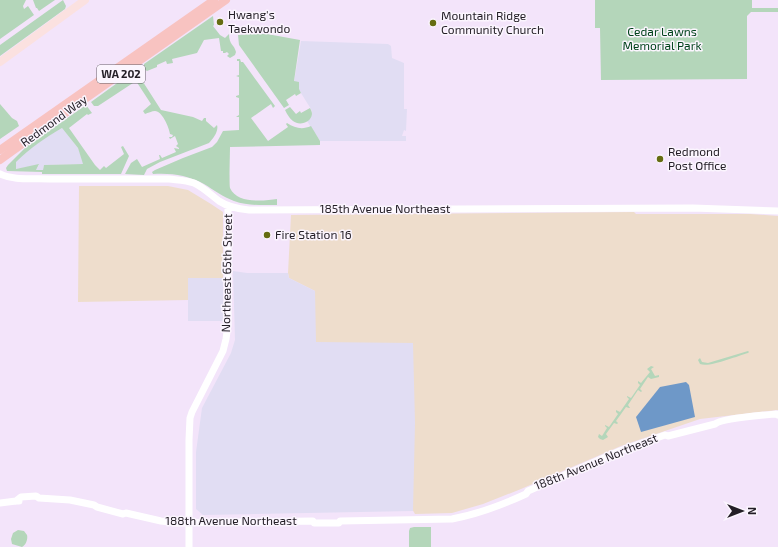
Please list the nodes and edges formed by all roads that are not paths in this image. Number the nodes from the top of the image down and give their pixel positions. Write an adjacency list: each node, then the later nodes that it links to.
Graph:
1 (85, 0): 4 (main road)
2 (214, 0): 5 (main road, Redmond Way / WA 202)
3 (226, 0): 6 (main road, Redmond Way / WA 202)
4 (0, 62)
5 (0, 150)
6 (0, 160)
7 (0, 174): 8 (street, 185th Avenue Northeast)
8 (228, 206): 9 (street, 185th Avenue Northeast); 12 (street, Northeast 65th Street)
9 (778, 211)
10 (778, 416): 12 (street, 188th Avenue Northeast)
11 (0, 502): 12 (street, 188th Avenue Northeast)
12 (189, 523): 13 (street, Northeast 65th Street)
13 (189, 547)

